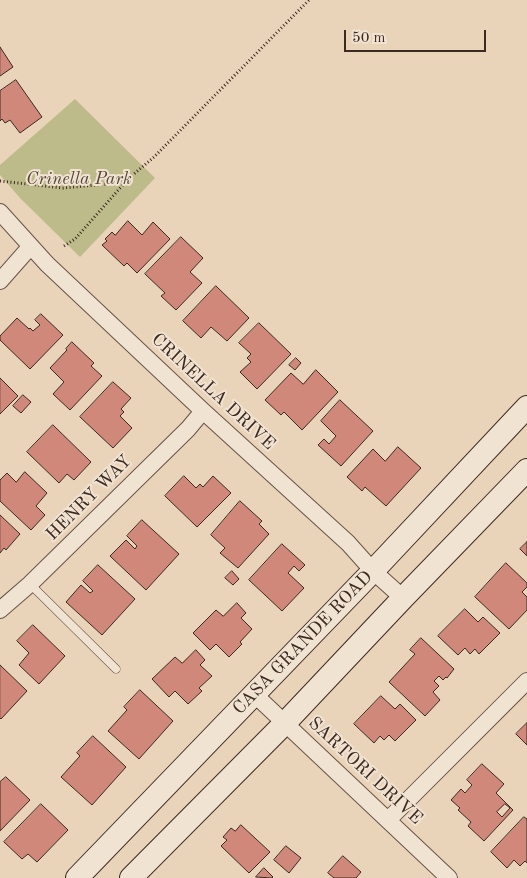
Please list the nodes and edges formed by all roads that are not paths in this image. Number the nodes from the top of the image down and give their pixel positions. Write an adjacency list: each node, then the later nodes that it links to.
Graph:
1 (0, 212): 2 (street, CRINELLA DRIVE)
2 (30, 247): 3 (street); 5 (street, CRINELLA DRIVE)
3 (0, 281)
4 (527, 407): 7 (main road, CASA GRANDE ROAD)
5 (203, 412): 7 (street, CRINELLA DRIVE); 8 (street, HENRY WAY)
6 (527, 470): 9 (main road)
7 (373, 571): 9 (street, CRINELLA DRIVE); 13 (main road, CASA GRANDE ROAD)
8 (30, 584): 10 (street, HENRY WAY); 11 (lane)
9 (403, 598): 14 (main road)
10 (0, 610)
11 (116, 669)
12 (527, 681): 15 (street)
13 (254, 694): 14 (street, SARTORI DRIVE); 16 (main road, CASA GRANDE ROAD)
14 (286, 723): 15 (street, SARTORI DRIVE); 17 (main road)
15 (388, 820): 18 (street, SARTORI DRIVE)
16 (77, 878)
17 (131, 878)
18 (449, 878)

